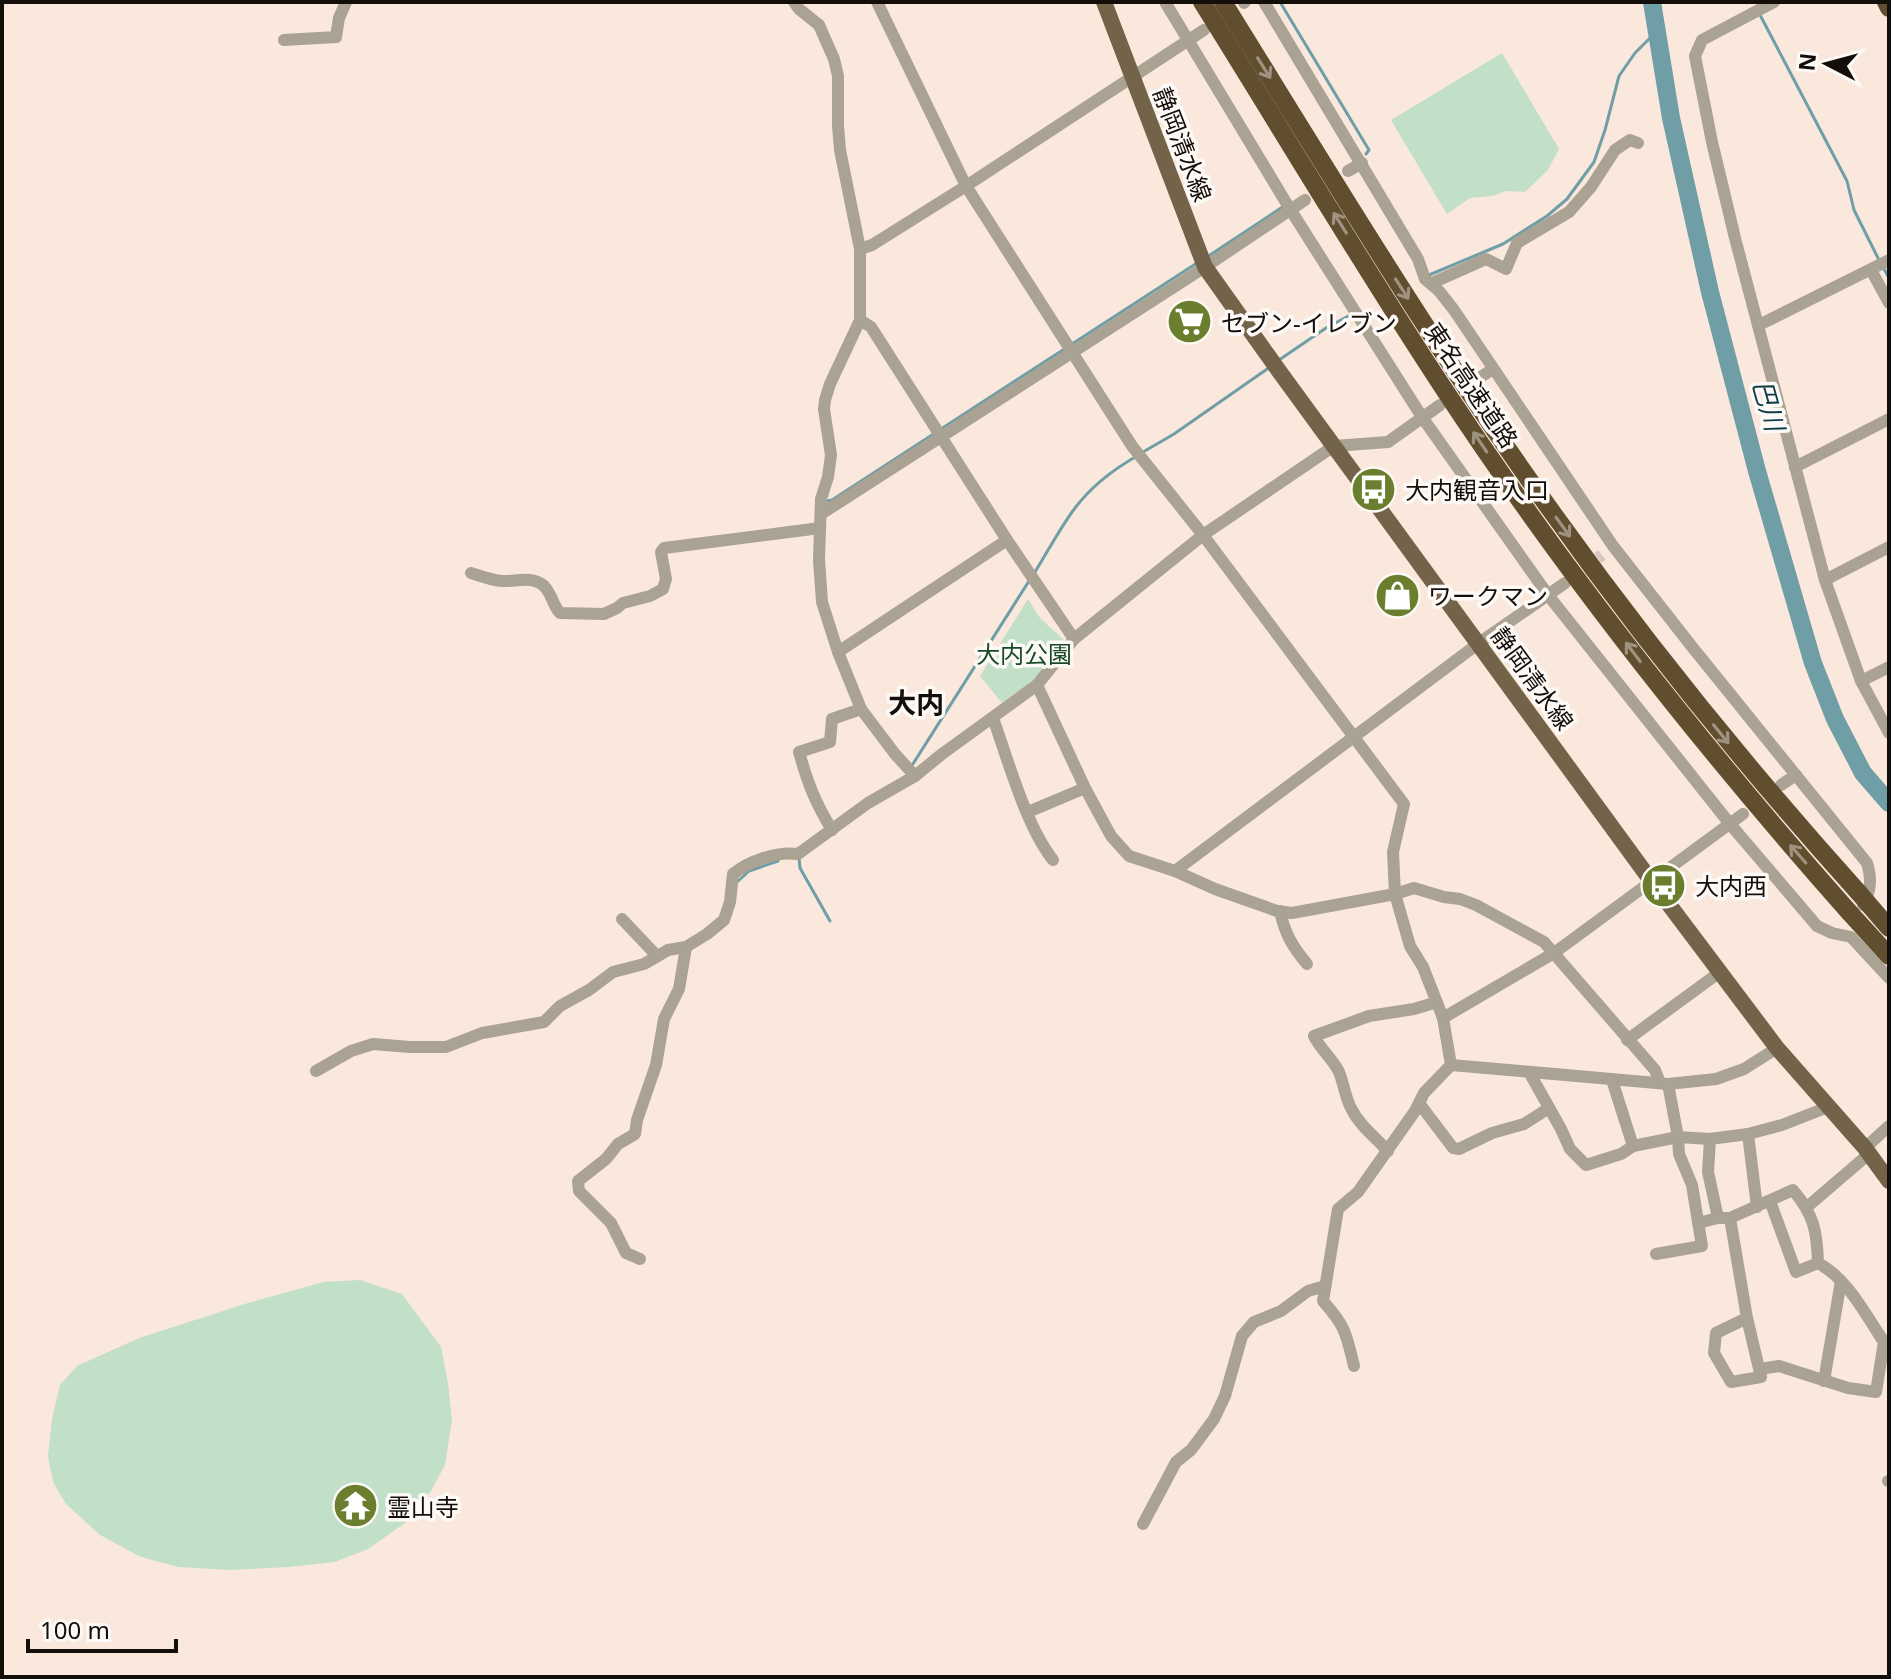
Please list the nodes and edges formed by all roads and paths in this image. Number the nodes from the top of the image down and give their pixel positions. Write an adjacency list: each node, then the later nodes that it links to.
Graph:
1 (346, 2): 13 (street)
2 (794, 2): 22 (street)
3 (877, 2): 19 (street)
4 (1104, 2): 15 (main road, 静岡清水線)
5 (1165, 2): 14 (street)
6 (1202, 2): 79 (highway, 東名高速道路, one-way to 6, bridge)
7 (1223, 2): 73 (highway, 東名高速道路, one-way to 73, bridge)
8 (1264, 2): 17 (street)
9 (1774, 2): 29 (street)
10 (1886, 2): 11 (highway)
11 (1889, 8)
12 (1204, 30): 14 (street)
13 (284, 40)
14 (1188, 40): 15 (street); 21 (street)
15 (1132, 76): 19 (street); 24 (main road, 静岡清水線)
16 (1638, 143): 26 (street)
17 (1362, 163): 18 (street); 26 (street)
18 (1348, 171)
19 (966, 186): 22 (street); 30 (street)
20 (1305, 200): 21 (street)
21 (1290, 209): 24 (street); 34 (street)
22 (860, 249): 28 (street)
23 (1889, 260): 25 (street)
24 (1205, 267): 30 (street); 37 (main road, 静岡清水線)
25 (1871, 270): 27 (street); 29 (street)
26 (1426, 277): 31 (street)
27 (1889, 303)
28 (860, 320): 36 (street); 39 (street)
29 (1759, 325): 38 (street)
30 (1073, 351): 36 (street); 40 (street)
31 (1493, 369): 32 (street); 42 (street)
32 (1476, 380)
33 (1440, 405): 34 (street)
34 (1422, 417): 37 (street); 48 (street)
35 (1889, 419): 38 (street)
36 (941, 437): 39 (street); 41 (street)
37 (1334, 446): 40 (street); 50 (main road, 静岡清水線)
38 (1795, 467): 46 (street)
39 (820, 521): 45 (street); 51 (street)
40 (1203, 535): 49 (street); 58 (street)
41 (1007, 540): 49 (street); 51 (street)
42 (1613, 546): 44 (street); 59 (street)
43 (1889, 547): 46 (street)
44 (1602, 555)
45 (471, 573)
46 (1825, 580): 53 (street)
47 (1565, 583): 48 (street)
48 (1548, 595): 50 (street); 65 (street)
49 (1074, 639): 54 (street)
50 (1479, 643): 58 (street); 69 (main road, 静岡清水線)
51 (838, 652): 55 (street)
52 (1889, 667): 53 (street)
53 (1861, 681): 57 (street)
54 (1037, 685): 56 (street); 62 (street)
55 (861, 709): 60 (street); 66 (street)
56 (993, 718): 60 (street); 63 (street)
57 (1889, 733)
58 (1355, 737): 68 (street); 70 (street)
59 (1796, 775): 61 (street); 74 (street)
60 (915, 776): 66 (street)
61 (1781, 785)
62 (1085, 788): 63 (street); 68 (street)
63 (1028, 812): 67 (street)
64 (1743, 814): 65 (street)
65 (1730, 824): 69 (street); 74 (street)
66 (832, 830): 75 (street)
67 (1053, 860)
68 (1175, 871): 71 (street)
69 (1652, 882): 76 (street); 80 (main road, 静岡清水線)
70 (1395, 894): 71 (street); 76 (street); 81 (street)
71 (1280, 911): 78 (street)
72 (622, 919): 77 (street)
73 (1889, 928)
74 (1844, 934): 79 (street)
75 (686, 947): 77 (street); 107 (street)
76 (1554, 953): 82 (street); 83 (street)
77 (657, 956): 86 (street)
78 (1307, 964)
79 (1888, 969)
80 (1720, 972): 83 (street); 84 (main road, 静岡清水線)
81 (1437, 1002): 82 (street); 99 (street)
82 (1443, 1018): 85 (street)
83 (1627, 1040): 89 (street)
84 (1777, 1048): 89 (street); 91 (main road, 静岡清水線)
85 (1451, 1065): 87 (street); 90 (street)
86 (316, 1071)
87 (1529, 1072): 88 (street); 92 (street)
88 (1612, 1080): 89 (street); 97 (street)
89 (1664, 1083): 95 (street)
90 (1419, 1103): 92 (street); 99 (street)
91 (1828, 1107): 94 (street); 98 (main road, 静岡清水線)
92 (1549, 1108): 97 (street)
93 (1889, 1126): 98 (street)
94 (1748, 1134): 96 (street); 102 (street)
95 (1678, 1137): 96 (street); 97 (street); 105 (street)
96 (1710, 1139): 104 (street)
97 (1633, 1146)
98 (1868, 1150): 100 (main road, 静岡清水線); 103 (street)
99 (1388, 1151): 110 (street)
100 (1889, 1181)
101 (1770, 1201): 102 (street); 103 (street); 108 (street)
102 (1757, 1207): 104 (street)
103 (1807, 1207): 108 (street)
104 (1724, 1218): 105 (street); 111 (street)
105 (1698, 1223): 106 (street)
106 (1656, 1254)
107 (640, 1259)
108 (1818, 1263): 109 (street)
109 (1841, 1281): 113 (street); 116 (street)
110 (1325, 1286): 114 (street); 117 (street)
111 (1747, 1318): 115 (street); 115 (street)
112 (1889, 1325): 113 (street)
113 (1884, 1340): 116 (street)
114 (1354, 1366)
115 (1760, 1369): 116 (street)
116 (1824, 1381)
117 (1143, 1524)

